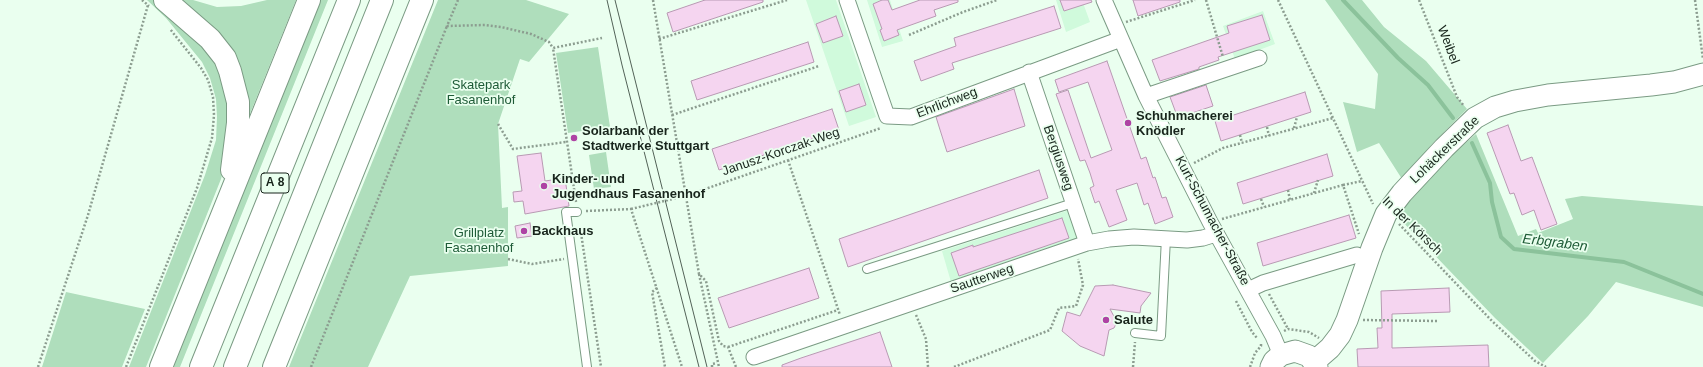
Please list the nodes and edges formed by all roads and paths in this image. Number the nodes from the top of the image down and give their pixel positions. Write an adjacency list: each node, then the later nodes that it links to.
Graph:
1 (142, 0): 17 (path)
2 (309, 0): 53 (highway)
3 (349, 0): 88 (highway, A 8)
4 (382, 0): 89 (highway, A 8)
5 (422, 0): 90 (highway)
6 (458, 0): 20 (path)
7 (653, 0): 23 (path)
8 (788, 0): 23 (path)
9 (847, 0): 35 (street)
10 (997, 0): 21 (path)
11 (1104, 0): 18 (street, Kurt-Schumacher-Straße)
12 (1196, 0): 18 (path)
13 (1206, 0): 29 (path)
14 (1278, 0): 37 (path, In der Körsch)
15 (1419, 0): 33 (path, Weibel)
16 (1695, 0): 27 (path)
17 (155, 5): 53 (highway); 85 (path)
18 (1114, 25): 24 (street, Kurt-Schumacher-Straße)
19 (168, 26): 86 (path)
20 (447, 26): 25 (path); 91 (path)
21 (909, 35)
22 (602, 38): 25 (path)
23 (659, 39): 34 (path)
24 (1121, 39): 30 (street, Ehrlichweg); 32 (street, Kurt-Schumacher-Straße)
25 (553, 48): 43 (path)
26 (1259, 58): 29 (street)
27 (1703, 60)
28 (819, 66): 34 (path)
29 (1227, 69): 32 (street)
30 (1029, 72): 35 (street, Ehrlichweg); 56 (street, Bergiusweg)
31 (1703, 74): 60 (street, Lohäckerstraße)
32 (1146, 96): 46 (street, Kurt-Schumacher-Straße)
33 (1457, 98)
34 (672, 115): 52 (path)
35 (886, 116): 45 (path, Janusz-Korczak-Weg)
36 (1297, 117): 40 (path)
37 (1333, 118): 40 (path); 48 (path, In der Körsch)
38 (498, 124): 43 (path)
39 (1267, 126): 42 (path)
40 (1293, 129): 42 (path)
41 (1240, 135): 44 (path)
42 (1268, 136): 44 (path)
43 (566, 142): 59 (path)
44 (1242, 143): 46 (path)
45 (788, 160): 52 (path, Janusz-Korczak-Weg); 74 (path)
46 (1183, 169): 61 (street, Kurt-Schumacher-Straße)
47 (1318, 180): 51 (path)
48 (1362, 181): 49 (path); 60 (path, In der Körsch)
49 (1343, 185): 51 (path); 63 (path)
50 (1288, 190): 55 (path)
51 (1314, 194): 55 (path)
52 (685, 196): 58 (path, Janusz-Korczak-Weg, bridge); 69 (path)
53 (229, 197): 87 (highway)
54 (1262, 199): 57 (path)
55 (1290, 200): 57 (path)
56 (1073, 203): 64 (street, Bergiusweg); 68 (lane)
57 (1264, 207): 61 (path)
58 (631, 209): 59 (path, Janusz-Korczak-Weg); 71 (path)
59 (577, 212): 66 (lane); 93 (path)
60 (1386, 214): 75 (street, Lohäckerstraße); 102 (path, In der Körsch)
61 (1213, 228): 62 (street, Sautterweg); 72 (street, Kurt-Schumacher-Straße)
62 (1166, 238): 64 (street, Sautterweg); 79 (lane)
63 (1361, 240)
64 (1081, 245): 73 (street, Sautterweg); 100 (path)
65 (1357, 255): 70 (street)
66 (572, 258): 67 (path); 92 (lane)
67 (508, 259)
68 (867, 269)
69 (699, 274): 80 (path); 83 (path)
70 (1263, 283): 72 (street); 78 (path)
71 (657, 288): 94 (path); 95 (path)
72 (1248, 290): 82 (street, Kurt-Schumacher-Straße)
73 (912, 303): 77 (street, Sautterweg); 99 (path)
74 (838, 310): 77 (path); 80 (path)
75 (1347, 320): 76 (path); 84 (street, Lohäckerstraße)
76 (1438, 321)
77 (844, 326): 81 (street, Sautterweg)
78 (1288, 328)
79 (1135, 333): 101 (path)
80 (728, 347): 98 (path)
81 (754, 357)
82 (1276, 361): 84 (street)
83 (717, 362): 96 (path); 97 (path)
84 (1316, 364)
85 (38, 367)
86 (126, 367)
87 (161, 367)
88 (201, 367)
89 (235, 367)
90 (274, 367)
91 (311, 367)
92 (588, 367)
93 (601, 367)
94 (665, 367)
95 (682, 367)
96 (712, 367)
97 (718, 367)
98 (736, 367)
99 (928, 367)
100 (954, 367)
101 (1133, 367)
102 (1546, 367)

